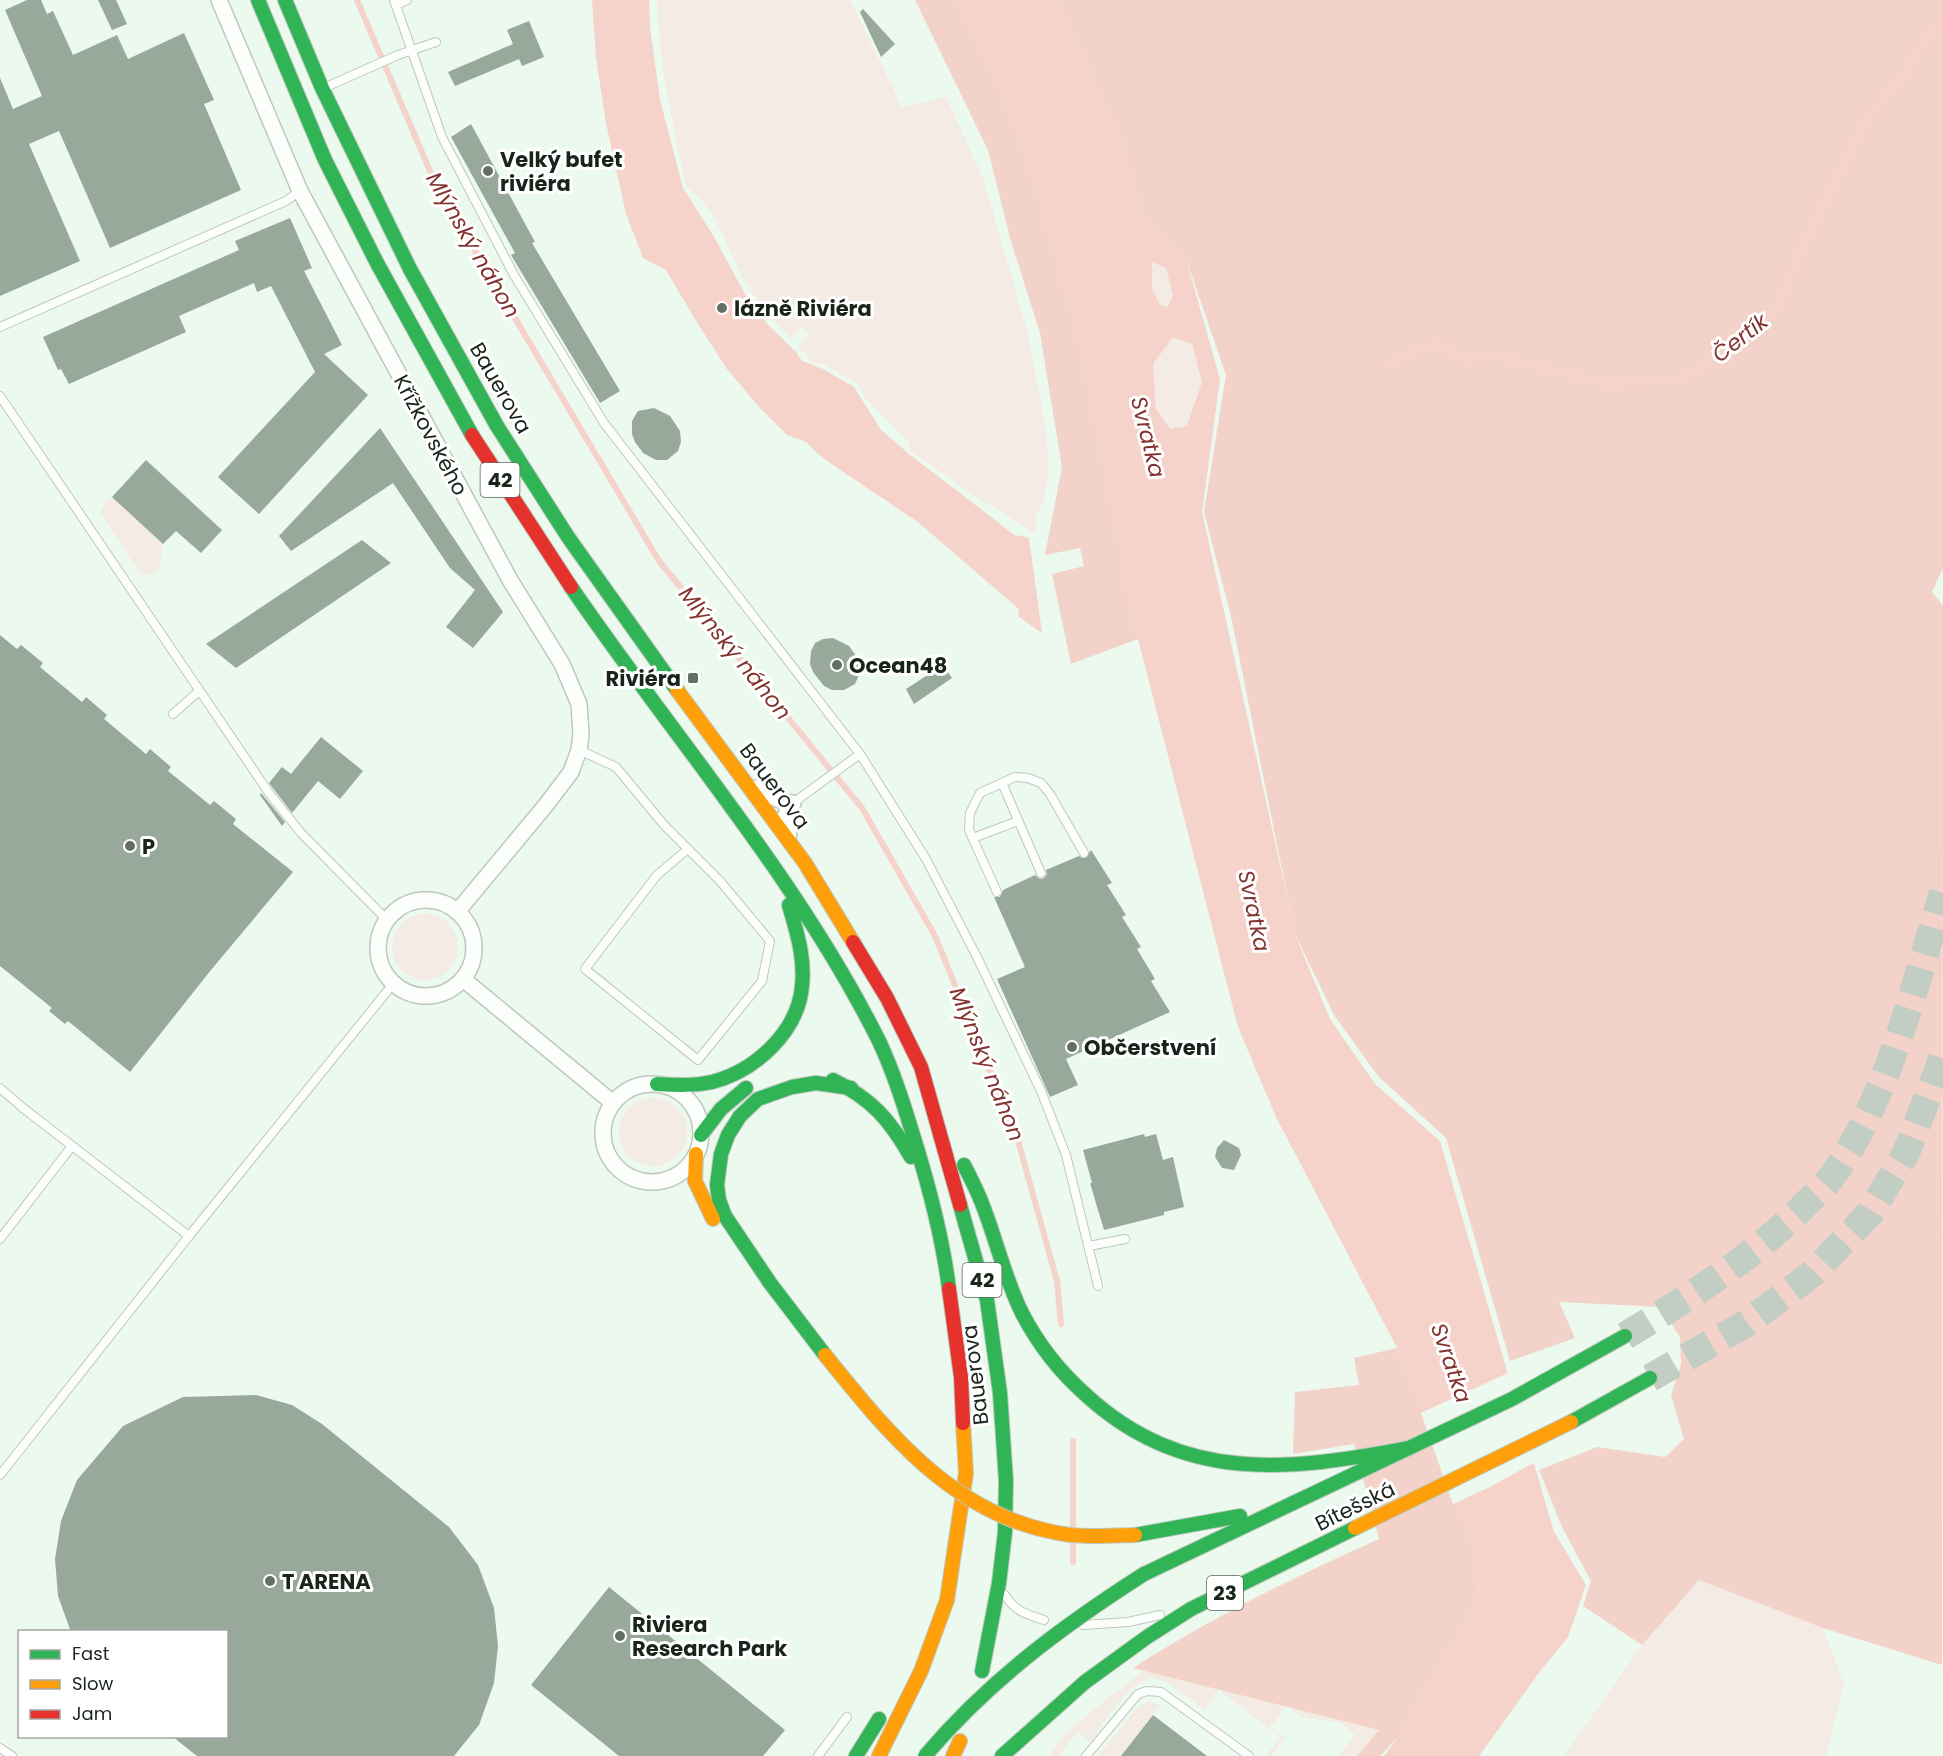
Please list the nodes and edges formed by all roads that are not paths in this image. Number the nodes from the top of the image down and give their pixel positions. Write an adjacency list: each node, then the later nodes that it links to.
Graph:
1 (219, 0): 9 (street, Křížkovského)
2 (258, 0): 25 (highway, 42)
3 (285, 0): 8 (highway, Bauerova / 42)
4 (407, 0): 5 (lane)
5 (395, 3): 7 (lane)
6 (436, 42): 7 (lane)
7 (412, 51): 8 (lane); 15 (lane)
8 (321, 88): 16 (highway, Bauerova / 42)
9 (300, 191): 10 (lane); 14 (street, Křížkovského)
10 (0, 327)
11 (0, 396): 12 (lane)
12 (199, 691): 13 (lane); 28 (lane)
13 (173, 714)
14 (579, 750): 21 (lane); 27 (street, Křížkovského)
15 (860, 754): 18 (lane); 45 (lane)
16 (732, 765): 18 (street); 23 (highway, Bauerova / 42)
17 (1002, 783): 19 (lane); 20 (lane); 22 (lane)
18 (793, 803): 23 (street)
19 (1018, 821): 20 (lane); 24 (lane)
20 (973, 838): 26 (lane)
21 (688, 849): 21 (lane)
22 (1084, 853)
23 (805, 863): 31 (highway, Bauerova / 42)
24 (1041, 873)
25 (782, 877): 34 (highway); 41 (highway, 42)
26 (997, 892)
27 (457, 912): 28 (street); 29 (street)
28 (387, 920): 30 (street)
29 (463, 979): 30 (street); 37 (street)
30 (393, 984): 42 (lane)
31 (921, 1067): 50 (highway); 54 (highway, Bauerova / 42)
32 (796, 1072): 36 (highway)
33 (759, 1081): 38 (highway)
34 (657, 1084): 37 (street); 38 (street)
35 (0, 1088): 39 (lane)
36 (851, 1088): 41 (highway); 46 (highway)
37 (613, 1103): 40 (street)
38 (701, 1135): 40 (street)
39 (72, 1146): 42 (lane); 43 (lane)
40 (696, 1154): 46 (highway)
41 (929, 1188): 53 (highway, Bauerova / 42)
42 (189, 1236): 51 (lane)
43 (0, 1239)
44 (1125, 1239): 45 (lane)
45 (1089, 1246): 47 (lane)
46 (770, 1283): 52 (highway, bridge)
47 (1098, 1286)
48 (1625, 1336): 50 (highway)
49 (1650, 1378): 56 (highway, Bítešská / 23)
50 (1359, 1464): 52 (highway, 23)
51 (0, 1475)
52 (1306, 1497): 70 (highway, 23, bridge)
53 (956, 1541): 55 (highway, 42); 69 (highway, Bauerova / 42)
54 (999, 1583): 57 (lane); 59 (highway, Bauerova / 42)
55 (935, 1593)
56 (1191, 1609): 58 (lane); 60 (highway, Bítešská / 23)
57 (1044, 1620)
58 (1077, 1625)
59 (982, 1671)
60 (1085, 1682): 65 (highway); 72 (highway, 23)
61 (885, 1709): 68 (highway)
62 (847, 1717): 67 (lane)
63 (960, 1741): 71 (highway)
64 (0, 1748): 66 (lane)
65 (1026, 1754)
66 (12, 1756)
67 (818, 1756)
68 (856, 1756)
69 (879, 1756)
70 (925, 1756)
71 (953, 1756)
72 (1002, 1756)
73 (1086, 1756): 74 (lane)
74 (1249, 1756)

